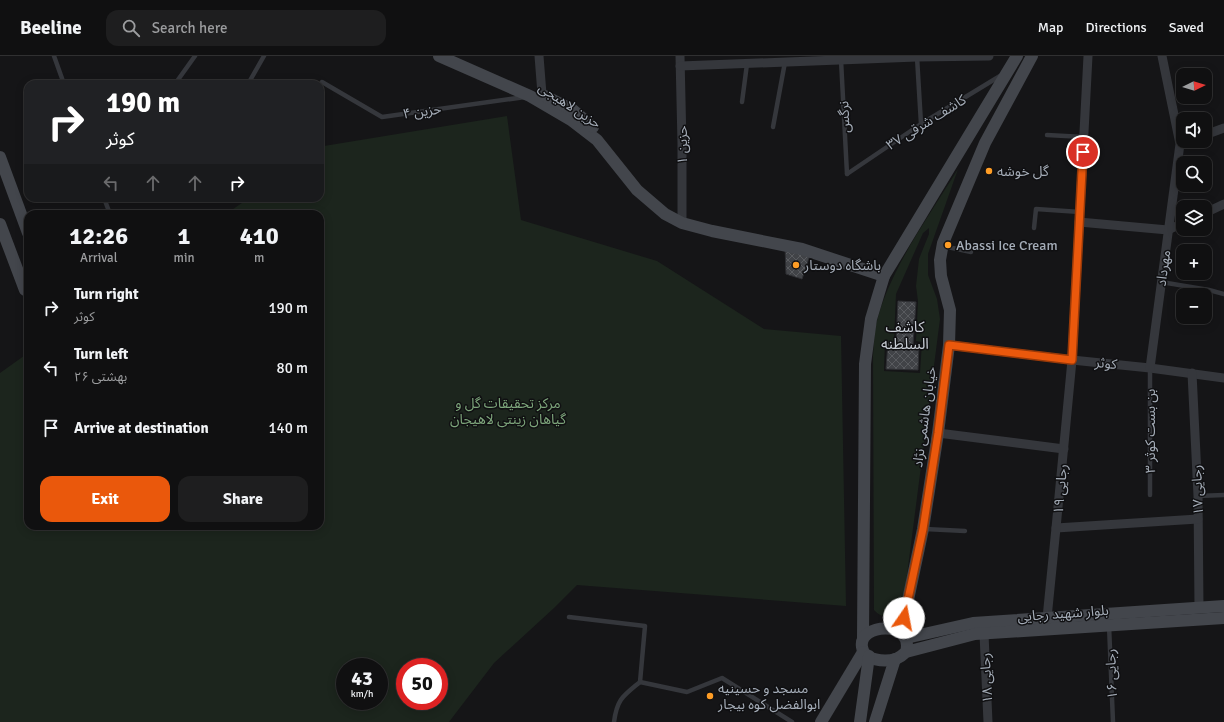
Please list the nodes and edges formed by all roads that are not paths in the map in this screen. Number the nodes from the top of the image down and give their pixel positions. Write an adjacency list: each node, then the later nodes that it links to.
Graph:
1 (54, 56): 21 (lane)
2 (195, 56): 22 (lane)
3 (264, 56): 23 (lane)
4 (439, 56): 25 (main road, حزین لاهیجی)
5 (457, 56): 25 (main road, حزین لاهیجی)
6 (539, 56): 25 (street)
7 (680, 56): 19 (street, حزین ۱)
8 (989, 56): 15 (street)
9 (1017, 56): 20 (main road)
10 (1027, 56): 11 (street)
11 (1032, 56): 47 (main road, خیابان هاشمی نژاد)
12 (1088, 56): 33 (street, رجایی ۱۹)
13 (1162, 56): 27 (street, مهرداد)
14 (889, 57): 15 (street); 17 (street)
15 (917, 57): 28 (lane)
16 (784, 59): 17 (street); 18 (street); 29 (lane)
17 (841, 60): 36 (lane, نرگس)
18 (748, 64): 19 (street); 26 (lane)
19 (680, 66): 42 (street, حزین ۱)
20 (1007, 72): 28 (lane, کاشف شرقی ۳۷); 49 (main road)
21 (63, 80)
22 (178, 80)
23 (250, 80)
24 (324, 83): 25 (lane, حزین ۴)
25 (536, 95): 42 (main road, حزین لاهیجی)
26 (742, 102)
27 (1176, 112)
28 (921, 124): 36 (lane, کاشف شرقی ۳۷)
29 (773, 127)
30 (1224, 128): 31 (street)
31 (1212, 132)
32 (1047, 136): 33 (lane)
33 (1084, 137): 39 (street, رجایی ۱۹)
34 (1183, 148): 46 (street, مهرداد)
35 (0, 157): 40 (main road)
36 (847, 174)
37 (1224, 204): 38 (street)
38 (1212, 210)
39 (1080, 212): 41 (street, رجایی ۱۹); 45 (lane)
40 (24, 222)
41 (1079, 222): 46 (street); 54 (street, رجایی ۱۹)
42 (682, 223): 49 (main road, حزین لاهیجی)
43 (0, 224): 51 (main road)
44 (1176, 226): 46 (street)
45 (1034, 228)
46 (1168, 230): 50 (street, مهرداد)
47 (943, 246): 48 (lane); 53 (main road, خیابان هاشمی نژاد)
48 (971, 252)
49 (884, 276): 76 (main road)
50 (1161, 282): 52 (lane); 55 (street, مهرداد)
51 (24, 287)
52 (1224, 294)
53 (949, 345): 54 (street, کوثر); 58 (main road, خیابان هاشمی نژاد)
54 (1072, 360): 55 (street, کوثر); 59 (street, رجایی ۱۹)
55 (1150, 368): 56 (street, کوثر); 60 (lane, بن بست کوثر ۳)
56 (1192, 373): 57 (street, کوثر); 62 (street, رجایی ۱۷)
57 (1224, 378)
58 (938, 433): 59 (street); 65 (main road, خیابان هاشمی نژاد)
59 (1064, 449): 64 (street, رجایی ۱۹)
60 (1150, 495)
61 (1224, 495): 62 (lane)
62 (1198, 496): 63 (street, رجایی ۱۷)
63 (1198, 519): 64 (street); 68 (street, رجایی ۱۷)
64 (1056, 528): 70 (street, رجایی ۱۹)
65 (923, 529): 66 (lane); 75 (main road, خیابان هاشمی نژاد)
66 (966, 531)
67 (1224, 606): 68 (main road, بلوار شهید رجایی)
68 (1199, 608): 70 (main road, بلوار شهید رجایی)
69 (569, 617): 81 (lane)
70 (1047, 618): 73 (main road, بلوار شهید رجایی)
71 (1224, 618): 72 (main road, بلوار شهید رجایی)
72 (1109, 625): 74 (main road, بلوار شهید رجایی); 88 (lane, رجایی ۱۶)
73 (939, 630): 75 (main road, بلوار شهید رجایی); 77 (main road)
74 (984, 634): 77 (main road, بلوار شهید رجایی); 87 (street, رجایی ۱۸)
75 (904, 635): 76 (main road); 78 (main road)
76 (863, 638): 79 (main road)
77 (945, 642): 78 (main road, بلوار شهید رجایی)
78 (906, 652): 80 (main road)
79 (866, 654): 80 (main road); 84 (main road); 85 (main road)
80 (895, 659): 86 (main road)
81 (640, 682): 82 (lane); 83 (lane)
82 (614, 722)
83 (792, 722)
84 (821, 722)
85 (860, 722)
86 (875, 722)
87 (988, 722)
88 (1113, 722)

